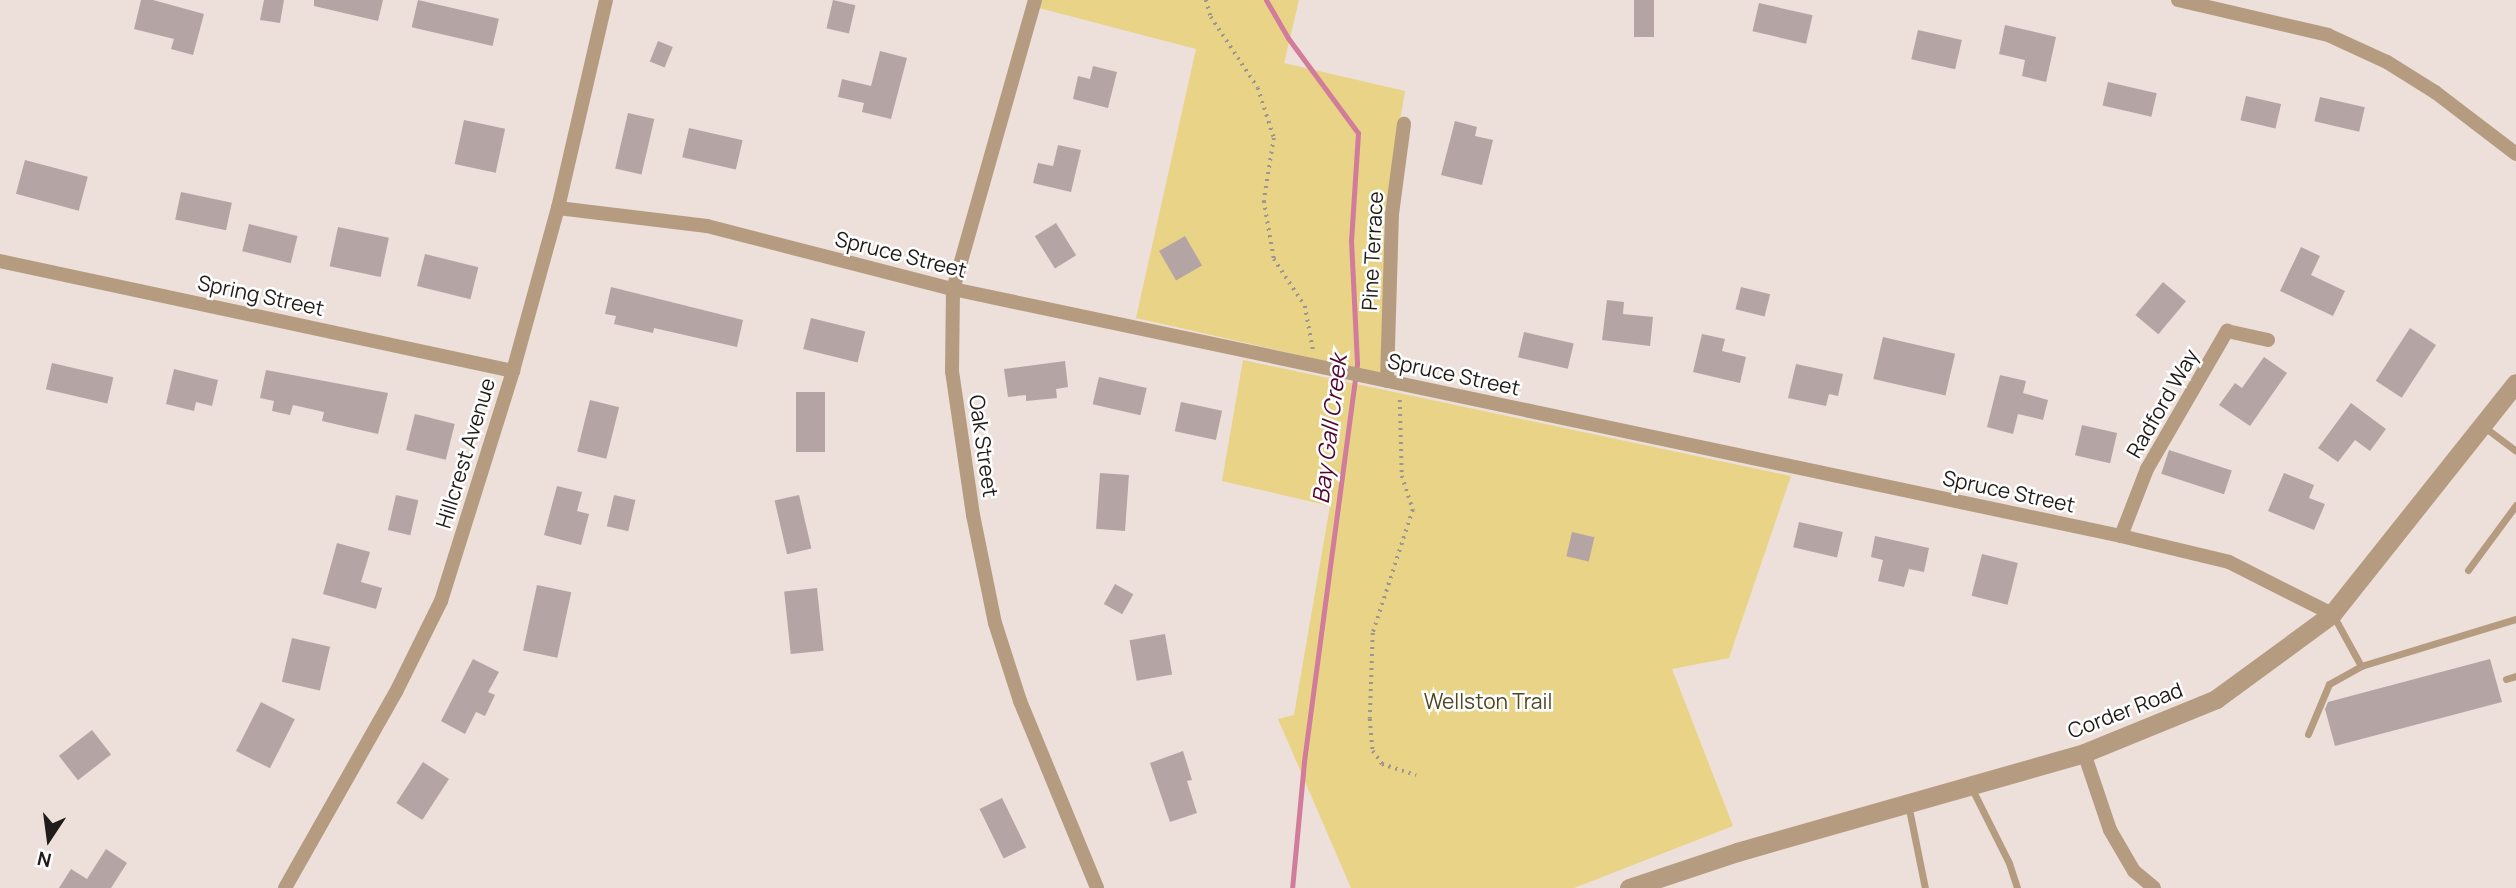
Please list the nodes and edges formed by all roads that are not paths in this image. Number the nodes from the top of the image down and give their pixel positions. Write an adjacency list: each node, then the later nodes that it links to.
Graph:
1 (606, 0): 6 (street, Hillcrest Avenue)
2 (1035, 0): 8 (street, Oak Street)
3 (2178, 0): 5 (street)
4 (1404, 124): 11 (street, Pine Terrace)
5 (2516, 154)
6 (558, 208): 8 (street, Spruce Street); 10 (street, Hillcrest Avenue)
7 (0, 261): 10 (street, Spring Street)
8 (953, 289): 11 (street, Spruce Street); 28 (street, Oak Street)
9 (2268, 340): 16 (street, Radford Way)
10 (513, 371): 27 (street, Hillcrest Avenue)
11 (1388, 382): 16 (street, Spruce Street)
12 (2516, 383): 13 (street, Corder Road)
13 (2482, 426): 14 (lane); 18 (street, Corder Road)
14 (2516, 452)
15 (2516, 505): 17 (lane)
16 (2121, 536): 18 (street, Spruce Street)
17 (2468, 570)
18 (2332, 614): 20 (lane); 24 (street, Corder Road)
19 (2516, 619): 20 (lane)
20 (2361, 666): 23 (lane)
21 (2516, 676): 22 (lane)
22 (2506, 680)
23 (2308, 734)
24 (2084, 753): 25 (street, Corder Road); 32 (street)
25 (1970, 785): 26 (street, Corder Road); 31 (lane)
26 (1908, 803): 29 (street, Corder Road); 30 (lane)
27 (285, 888)
28 (1097, 888)
29 (1629, 888)
30 (1925, 888)
31 (2017, 888)
32 (2154, 888)

